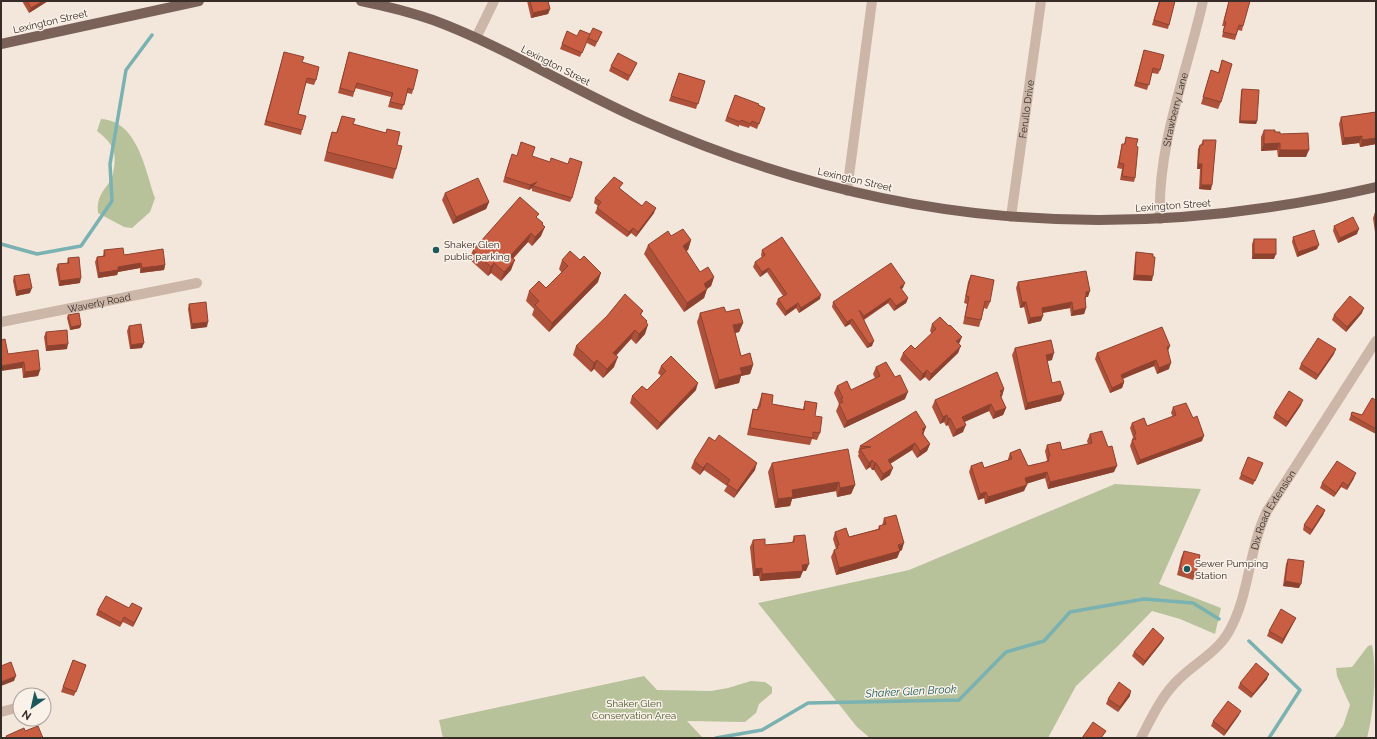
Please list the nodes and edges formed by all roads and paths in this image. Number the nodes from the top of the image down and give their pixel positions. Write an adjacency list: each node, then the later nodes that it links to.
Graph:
1 (199, 1): 8 (main road, Lexington Street)
2 (362, 1): 7 (main road, Lexington Street)
3 (494, 1): 7 (street)
4 (872, 1): 10 (street)
5 (1041, 1): 11 (street, Ferullo Drive)
6 (1203, 1): 12 (street, Strawberry Lane)
7 (476, 38): 10 (main road, Lexington Street)
8 (1, 44)
9 (1376, 187): 12 (main road, Lexington Street)
10 (847, 191): 11 (main road, Lexington Street)
11 (1011, 217): 12 (main road, Lexington Street)
12 (1160, 219)
13 (197, 283): 14 (street, Waverly Road)
14 (1, 322)
15 (1376, 341): 18 (street, Dix Road Extension)
16 (12, 709): 17 (street)
17 (1, 712)
18 (1142, 738)

